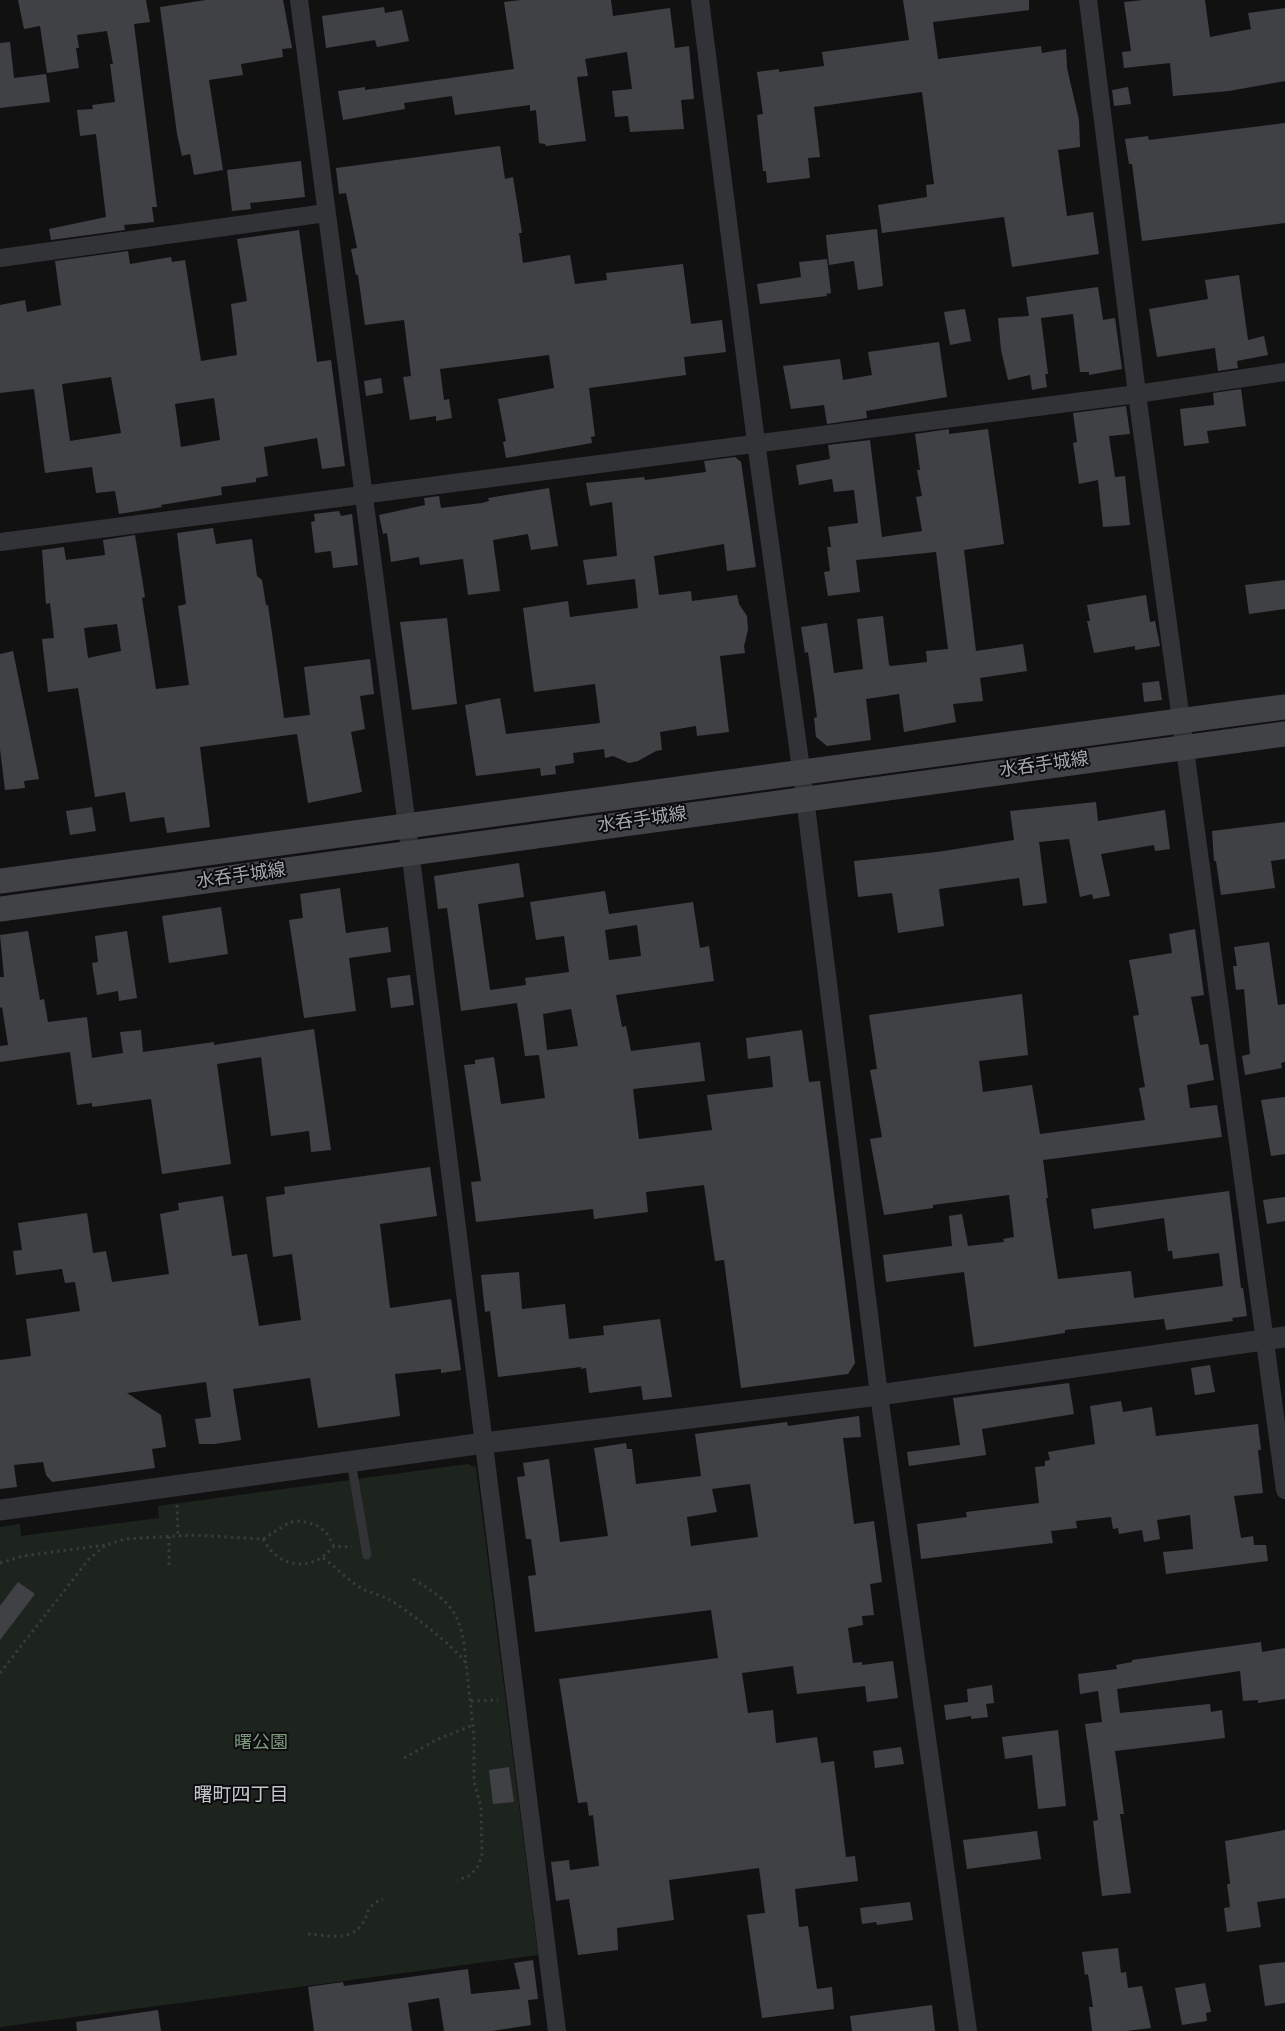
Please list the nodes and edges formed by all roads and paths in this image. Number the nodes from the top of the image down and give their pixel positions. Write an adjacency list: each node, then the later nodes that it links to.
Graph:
1 (299, 0): 4 (street)
2 (700, 0): 8 (street)
3 (1088, 0): 7 (street)
4 (326, 213): 5 (street); 9 (street)
5 (0, 258)
6 (1285, 372): 7 (street)
7 (1137, 394): 8 (street); 12 (street)
8 (756, 442): 9 (street); 15 (street)
9 (362, 493): 10 (street); 17 (street)
10 (0, 542)
11 (1285, 707): 12 (main road, 水呑手城線)
12 (1181, 720): 14 (street); 15 (main road, 水呑手城線)
13 (1285, 734): 14 (main road, 水呑手城線)
14 (1185, 746): 16 (main road, 水呑手城線); 21 (street)
15 (800, 770): 16 (street); 17 (main road, 水呑手城線)
16 (804, 798): 18 (main road, 水呑手城線); 22 (street)
17 (407, 826): 18 (street); 19 (main road, 水呑手城線)
18 (409, 852): 20 (main road, 水呑手城線); 23 (street)
19 (0, 881)
20 (0, 909)
21 (1275, 1338): 22 (street); 25 (street)
22 (879, 1395): 23 (street); 49 (street)
23 (484, 1443): 24 (street); 48 (street)
24 (351, 1462): 27 (street); 34 (lane)
25 (1285, 1490)
26 (177, 1503): 29 (path)
27 (0, 1510)
28 (169, 1535): 29 (path); 31 (path); 37 (path)
29 (178, 1535): 30 (path)
30 (262, 1539): 32 (path); 35 (path)
31 (106, 1545): 36 (path); 40 (path)
32 (334, 1546): 33 (path); 35 (path)
33 (352, 1547)
34 (367, 1555)
35 (323, 1558): 39 (path)
36 (0, 1563)
37 (169, 1565)
38 (413, 1579): 39 (path)
39 (466, 1663): 42 (path)
40 (0, 1673)
41 (505, 1700): 42 (path)
42 (471, 1701): 43 (path)
43 (473, 1725): 44 (path); 45 (path)
44 (404, 1758)
45 (457, 1880)
46 (383, 1899): 47 (path)
47 (308, 1934)
48 (557, 2031)
49 (968, 2031)

